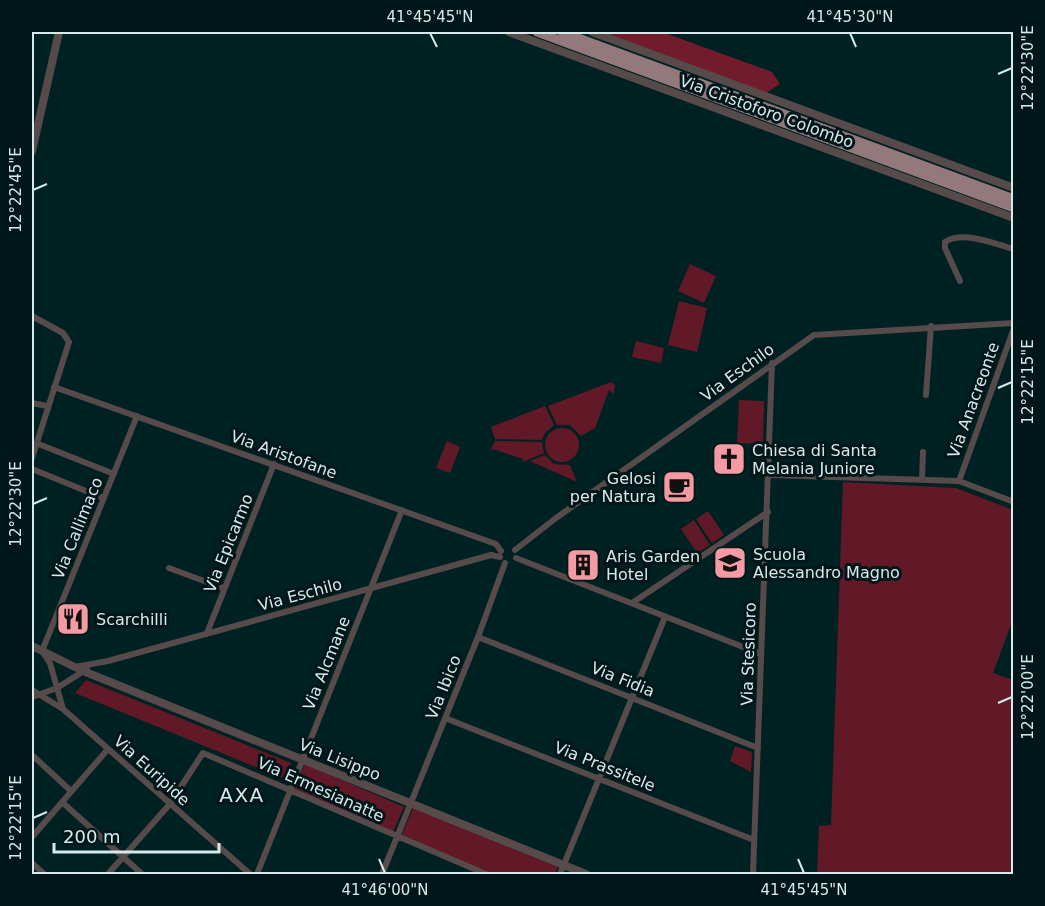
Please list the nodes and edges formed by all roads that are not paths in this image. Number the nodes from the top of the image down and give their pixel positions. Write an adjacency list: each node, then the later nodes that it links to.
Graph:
1 (59, 32): 6 (street)
2 (510, 32): 10 (street, Via Cristoforo Colombo)
3 (537, 32): 9 (main road, Via Cristoforo Colombo)
4 (562, 32): 8 (main road, Via Cristoforo Colombo)
5 (592, 32): 7 (street, Via Cristoforo Colombo)
6 (32, 151)
7 (1014, 188)
8 (1014, 199)
9 (1014, 208)
10 (1014, 218)
11 (1014, 249): 12 (street)
12 (960, 281)
13 (32, 316): 18 (street)
14 (1014, 322): 15 (street, Via Eschilo)
15 (931, 326): 17 (street, Via Eschilo); 19 (street)
16 (1014, 328): 31 (street, Via Anacreonte)
17 (772, 363): 29 (street, Via Stesicoro); 36 (street, Via Eschilo)
18 (54, 387): 21 (street); 22 (street, Via Aristofane)
19 (926, 395)
20 (32, 403): 21 (street)
21 (47, 406): 23 (street)
22 (137, 416): 26 (street, Via Aristofane); 28 (street, Via Callimaco)
23 (36, 443): 25 (street); 28 (street)
24 (923, 452): 30 (street)
25 (32, 458)
26 (274, 465): 34 (street, Via Aristofane); 40 (street, Via Epicarmo)
27 (32, 469): 32 (street)
28 (114, 474): 32 (street, Via Callimaco)
29 (770, 475): 30 (street); 35 (street, Via Stesicoro)
30 (922, 480): 31 (street)
31 (959, 481): 33 (street)
32 (103, 498): 47 (street, Via Callimaco)
33 (1014, 502)
34 (402, 510): 37 (street, Via Aristofane); 41 (street, Via Alcmane)
35 (768, 512): 42 (street); 48 (street, Via Stesicoro)
36 (515, 550): 37 (street); 38 (street)
37 (502, 557): 38 (street); 41 (street, Via Eschilo); 45 (street, Via Ibico)
38 (516, 558): 42 (street)
39 (169, 568): 40 (street)
40 (223, 588): 44 (street, Via Epicarmo)
41 (370, 588): 44 (street, Via Eschilo); 61 (street, Via Alcmane)
42 (632, 603): 43 (street)
43 (664, 617): 48 (street); 55 (street)
44 (207, 633): 49 (street, Via Eschilo)
45 (478, 637): 55 (street, Via Fidia); 57 (street, Via Ibico)
46 (32, 646): 47 (street, Via Lisippo)
47 (42, 651): 50 (street, Via Lisippo); 53 (street)
48 (761, 654): 58 (street, Via Stesicoro)
49 (108, 661): 50 (street); 51 (street)
50 (74, 667): 51 (street, Via Lisippo); 52 (street)
51 (83, 671): 52 (street); 61 (street, Via Lisippo)
52 (75, 677): 53 (street)
53 (57, 688): 54 (street); 56 (street)
54 (33, 693): 56 (street, Via Euripide)
55 (633, 697): 58 (street, Via Fidia); 62 (street)
56 (63, 709): 59 (street, Via Euripide)
57 (445, 718): 62 (street, Via Prassitele); 66 (street, Via Ibico)
58 (758, 748): 70 (street, Via Stesicoro)
59 (108, 749): 64 (street); 67 (street, Via Euripide)
60 (32, 755): 64 (street)
61 (302, 759): 63 (street, Via Alcmane); 66 (street, Via Lisippo)
62 (599, 778): 70 (street, Via Prassitele); 73 (street)
63 (291, 790): 67 (street, Via Ermesianatte); 69 (street, Via Ermesianatte); 78 (street, Via Alcmane)
64 (71, 792): 65 (street)
65 (62, 802): 68 (street); 71 (street)
66 (412, 802): 69 (street, Via Ibico); 73 (street, Via Lisippo)
67 (169, 805): 71 (street); 77 (street, Via Euripide)
68 (32, 837)
69 (397, 837): 79 (street, Via Ibico); 80 (street, Via Ermesianatte)
70 (754, 840): 83 (street, Via Stesicoro)
71 (123, 858): 75 (street); 76 (street)
72 (32, 863): 74 (street)
73 (564, 866): 81 (street); 82 (street, Via Lisippo)
74 (45, 874)
75 (108, 874)
76 (141, 874)
77 (250, 874)
78 (257, 874)
79 (382, 874)
80 (486, 874)
81 (560, 874)
82 (586, 874)
83 (753, 874)

